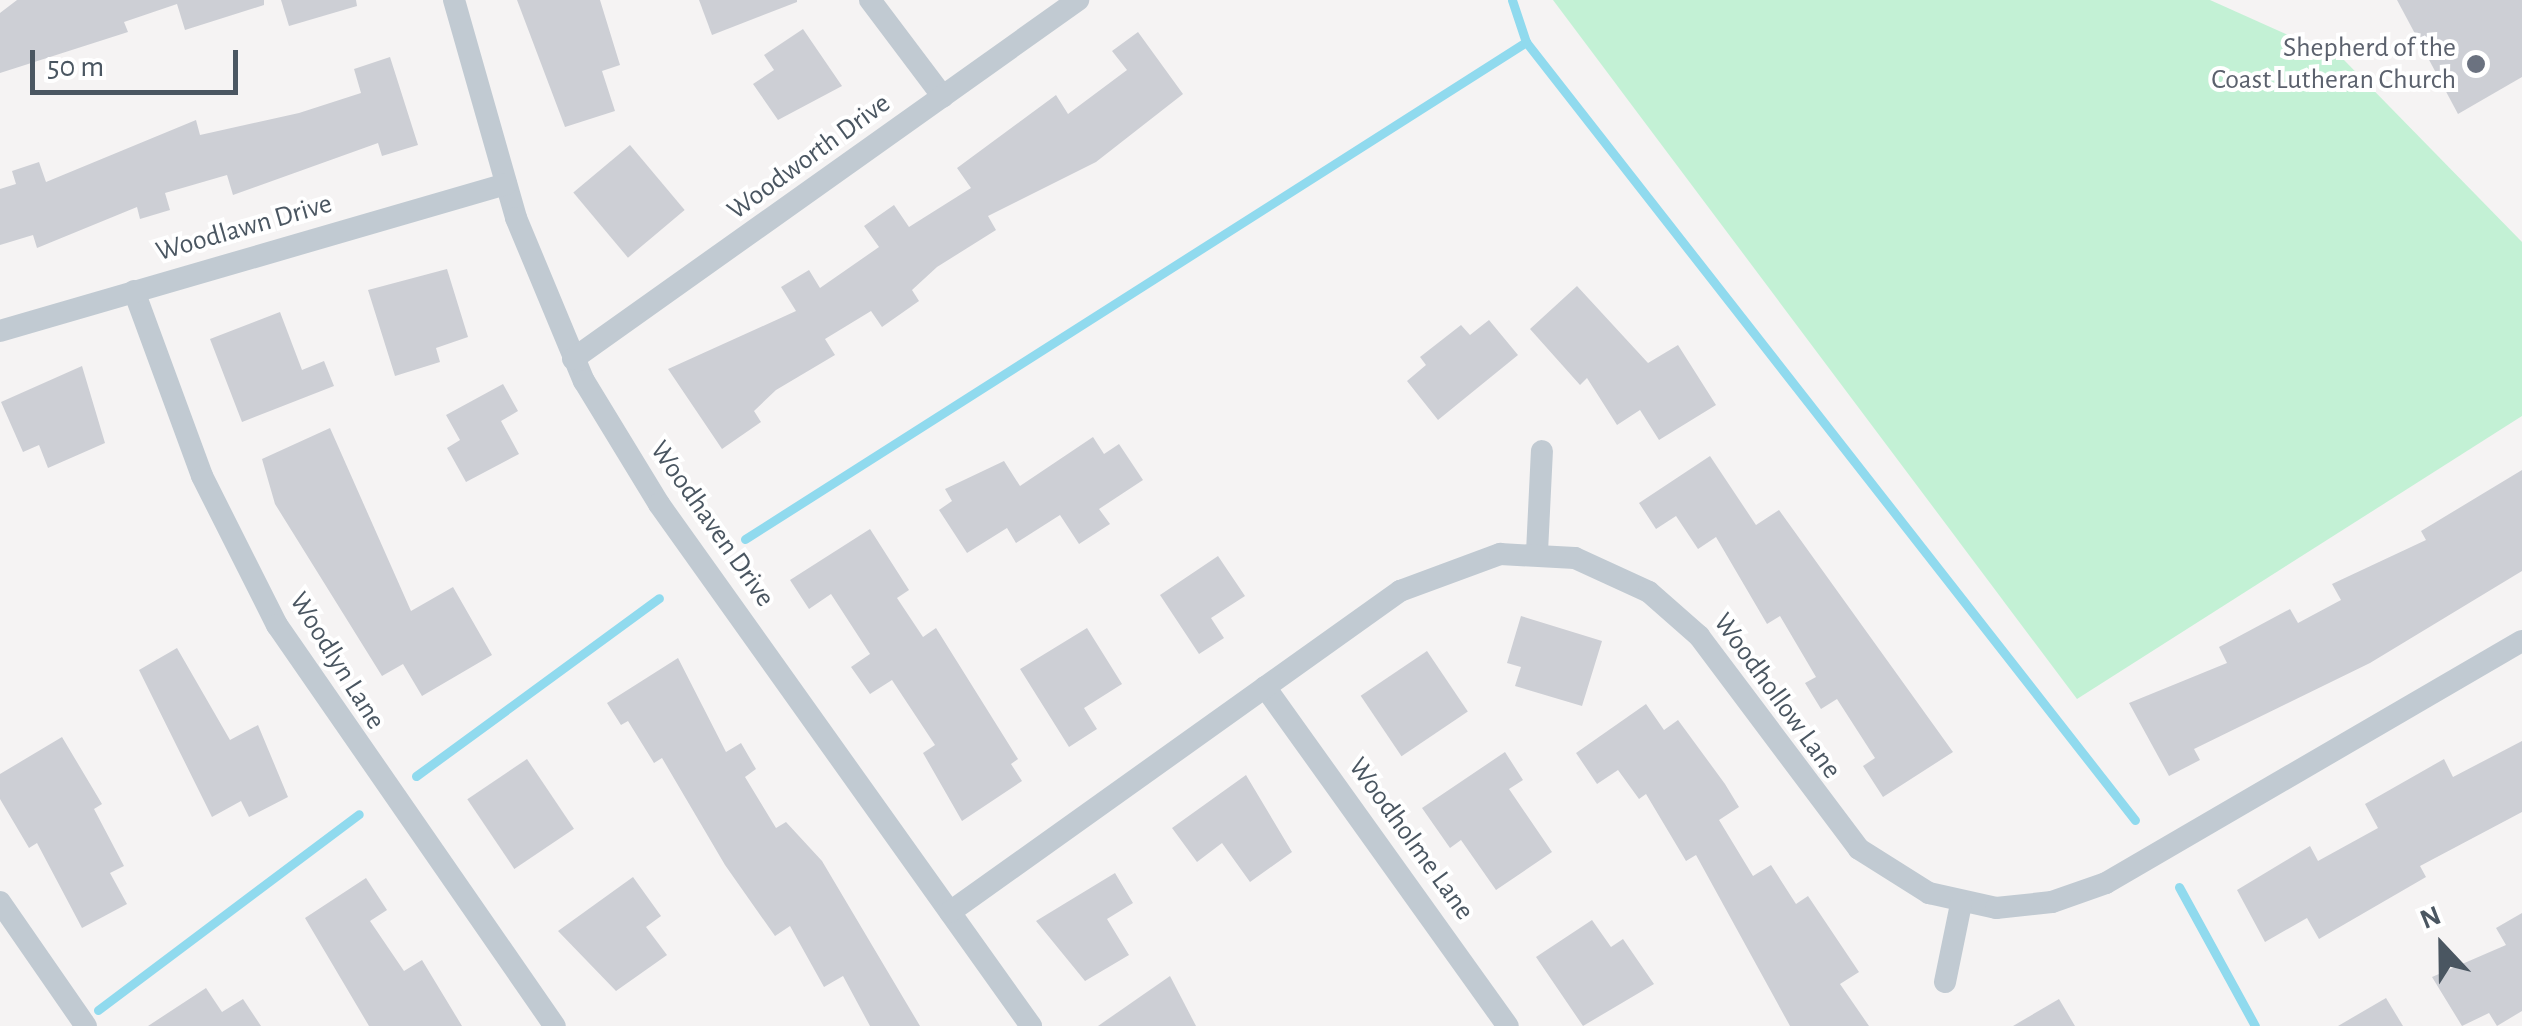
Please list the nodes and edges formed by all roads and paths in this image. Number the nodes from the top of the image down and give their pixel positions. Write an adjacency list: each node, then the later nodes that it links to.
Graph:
1 (454, 0): 5 (street, Woodhaven Drive)
2 (870, 0): 4 (street)
3 (1078, 0): 4 (street, Woodworth Drive)
4 (942, 97): 8 (street, Woodworth Drive)
5 (506, 184): 6 (street, Woodlawn Drive); 8 (street, Woodhaven Drive)
6 (134, 291): 7 (street, Woodlawn Drive); 18 (street, Woodlyn Lane)
7 (0, 331)
8 (573, 359): 15 (street, Woodhaven Drive)
9 (1542, 450): 10 (street)
10 (1537, 552): 12 (street, Woodhollow Lane); 14 (street, Woodhollow Lane)
11 (2522, 641): 14 (street, Woodhollow Lane)
12 (1265, 687): 15 (street, Woodhollow Lane); 20 (street, Woodholme Lane)
13 (0, 902): 17 (street)
14 (1961, 904): 16 (street)
15 (950, 912): 19 (street, Woodhaven Drive)
16 (1945, 982)
17 (86, 1026)
18 (555, 1026)
19 (1031, 1026)
20 (1508, 1026)

